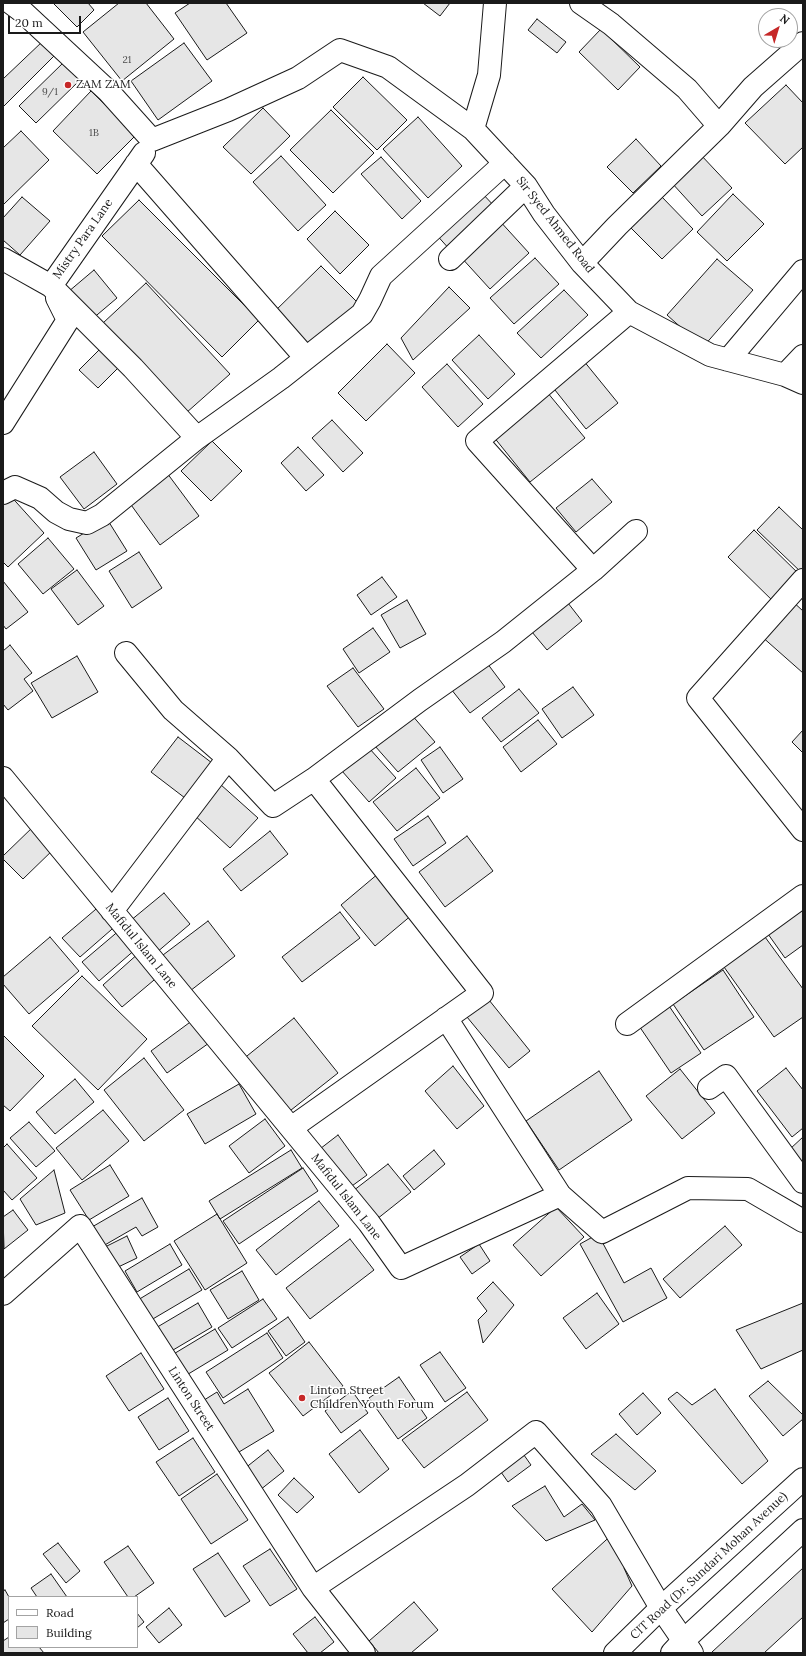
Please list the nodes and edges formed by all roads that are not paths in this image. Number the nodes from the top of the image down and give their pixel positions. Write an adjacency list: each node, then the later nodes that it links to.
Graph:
1 (495, 3): 6 (street)
2 (582, 3): 5 (street)
3 (22, 6): 7 (street)
4 (803, 44): 5 (street)
5 (720, 126): 13 (street)
6 (473, 129): 7 (street, Sir Syed Ahmed Road); 8 (street, Sir Syed Ahmed Road)
7 (152, 140): 9 (street, Mistry Para Lane)
8 (505, 163): 10 (street, Sir Syed Ahmed Road); 18 (street)
9 (136, 164): 15 (street, Mistry Para Lane); 18 (street)
10 (526, 186): 12 (street); 13 (street, Sir Syed Ahmed Road)
11 (3, 259): 15 (street)
12 (450, 259)
13 (582, 263): 16 (street, Sir Syed Ahmed Road)
14 (803, 271): 19 (street)
15 (50, 286): 21 (street, Mistry Para Lane); 22 (street)
16 (629, 312): 19 (street, Sir Syed Ahmed Road); 25 (street)
17 (803, 356): 20 (street)
18 (306, 358): 22 (street)
19 (728, 360): 20 (street, Sir Syed Ahmed Road)
20 (794, 379)
21 (3, 423)
22 (197, 438): 23 (street)
23 (3, 493)
24 (636, 531): 25 (street)
25 (593, 570): 30 (street)
26 (803, 580): 31 (street)
27 (126, 653): 28 (street)
28 (228, 758): 30 (street); 33 (street)
29 (3, 778): 33 (street, Mafidul Islam Lane)
30 (314, 779): 34 (street)
31 (803, 830)
32 (803, 896): 35 (street)
33 (112, 911): 37 (street, Mafidul Islam Lane)
34 (446, 1018): 37 (street); 39 (street)
35 (627, 1024)
36 (709, 1088): 38 (street)
37 (291, 1128): 39 (street, Mafidul Islam Lane)
38 (803, 1182)
39 (560, 1195): 40 (street)
40 (803, 1221)
41 (3, 1294): 44 (street, Linton Street)
42 (803, 1480): 45 (street, CIT Road (Dr. Sundari Mohan Avenue))
43 (803, 1530): 46 (street)
44 (314, 1588): 45 (street); 47 (street, Linton Street)
45 (661, 1608): 46 (street); 48 (street, CIT Road (Dr. Sundari Mohan Avenue))
46 (683, 1649)
47 (364, 1653)
48 (615, 1653)

